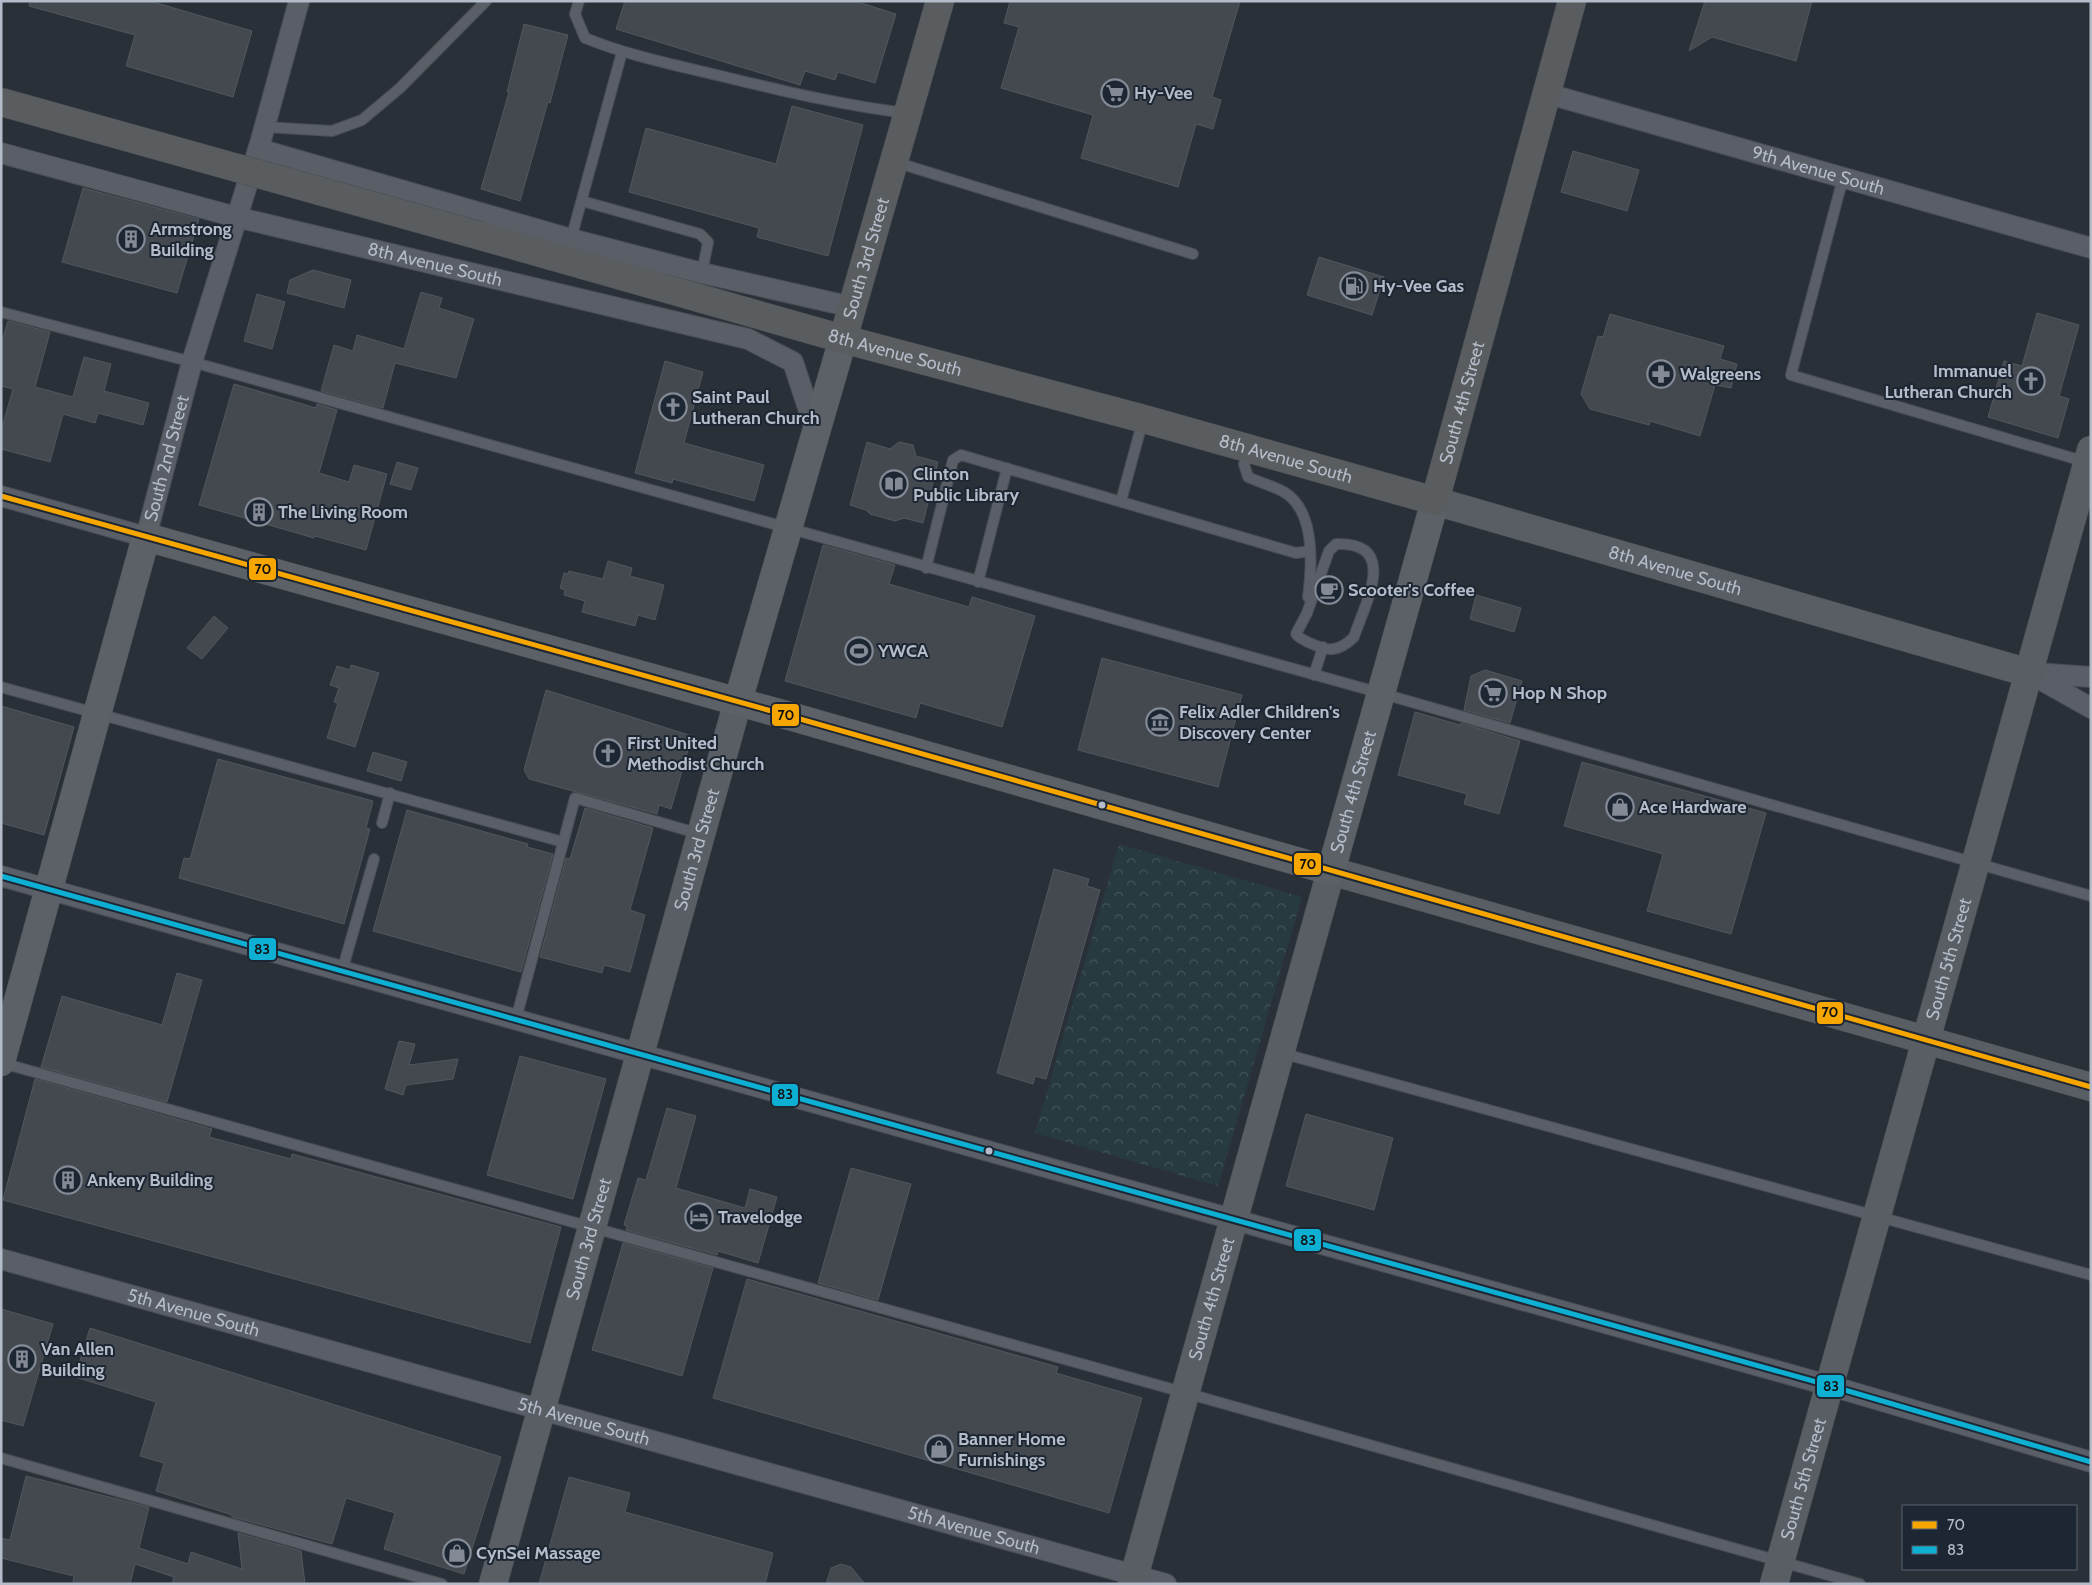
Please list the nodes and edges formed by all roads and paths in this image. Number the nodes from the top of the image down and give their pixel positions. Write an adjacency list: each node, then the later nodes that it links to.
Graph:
1 (299, 1): 10 (street, South 2nd Street)
2 (486, 1): 10 (lane)
3 (579, 1): 6 (lane)
4 (940, 1): 9 (highway, South 3rd Street)
5 (1572, 1): 7 (highway, South 4th Street)
6 (622, 52): 9 (lane); 15 (lane)
7 (1545, 93): 14 (street, 9th Avenue South); 32 (highway, South 4th Street)
8 (1, 102): 23 (highway, 8th Avenue South, bridge)
9 (907, 114): 13 (highway, South 3rd Street)
10 (265, 128): 11 (street, South 2nd Street)
11 (259, 149): 16 (street, South 2nd Street); 17 (street, 8th Avenue South)
12 (1, 153): 16 (street, 8th Avenue South)
13 (893, 162): 19 (lane); 21 (highway, South 3rd Street)
14 (1843, 178): 18 (street, 9th Avenue South); 28 (lane)
15 (582, 201): 17 (lane); 20 (lane)
16 (236, 217): 24 (street, South 2nd Street); 26 (street, 8th Avenue South)
17 (571, 239): 20 (street, 8th Avenue South)
18 (2091, 248)
19 (1193, 254)
20 (702, 273): 21 (street, 8th Avenue South)
21 (852, 308): 23 (highway, South 3rd Street)
22 (1, 312): 24 (lane)
23 (842, 339): 25 (highway, 8th Avenue South); 26 (main road, South 3rd Street)
24 (192, 362): 33 (lane); 34 (street, South 2nd Street)
25 (1144, 419): 27 (highway, 8th Avenue South); 31 (lane)
26 (816, 432): 33 (main road, South 3rd Street)
27 (1250, 449): 32 (highway, 8th Avenue South); 35 (lane)
28 (2089, 456): 40 (street, South 5th Street)
29 (1007, 468): 31 (lane); 36 (lane); 37 (lane)
30 (1, 496): 34 (street)
31 (1121, 501): 35 (lane)
32 (1435, 501): 40 (street, 8th Avenue South); 44 (main road, South 4th Street)
33 (787, 530): 36 (lane); 45 (main road, South 3rd Street)
34 (146, 536): 45 (main road); 47 (main road, South 2nd Street)
35 (1310, 551): 38 (lane)
36 (926, 568): 37 (lane)
37 (978, 582): 41 (lane)
38 (1307, 613): 39 (lane); 39 (lane)
39 (1323, 647): 41 (lane)
40 (2029, 673): 42 (street, 8th Avenue South); 46 (street); 53 (street, South 5th Street)
41 (1314, 675): 44 (lane)
42 (2091, 677)
43 (1, 687): 47 (lane)
44 (1381, 694): 53 (lane); 54 (main road, South 4th Street)
45 (738, 702): 50 (street, South 3rd Street); 54 (main road)
46 (2091, 708)
47 (97, 714): 48 (lane); 56 (main road, South 2nd Street)
48 (390, 793): 49 (lane); 51 (lane)
49 (382, 823)
50 (701, 834): 51 (lane); 62 (street, South 3rd Street)
51 (562, 842): 59 (lane)
52 (374, 859): 58 (lane)
53 (1976, 864): 57 (lane); 60 (street, South 5th Street)
54 (1330, 871): 60 (street); 61 (street, South 4th Street)
55 (1, 876): 56 (street)
56 (49, 890): 58 (street); 63 (main road, South 2nd Street)
57 (2091, 896)
58 (342, 971): 59 (street)
59 (516, 1019): 62 (street)
60 (1927, 1042): 64 (street); 65 (street, South 5th Street)
61 (1280, 1053): 65 (lane); 66 (street, South 4th Street)
62 (640, 1054): 66 (street); 67 (street, South 3rd Street)
63 (1, 1062): 67 (lane)
64 (2091, 1087)
65 (1879, 1216): 69 (lane); 70 (street, South 5th Street)
66 (1234, 1219): 70 (street); 71 (street, South 4th Street)
67 (593, 1229): 71 (lane); 72 (street, South 3rd Street)
68 (1, 1259): 72 (street, 5th Avenue South)
69 (2091, 1275)
70 (1831, 1386): 74 (street); 75 (street, South 5th Street)
71 (1186, 1392): 75 (lane); 76 (street, South 4th Street)
72 (541, 1409): 76 (street, 5th Avenue South); 78 (street, South 3rd Street)
73 (1, 1458): 77 (lane)
74 (2091, 1462)
75 (1777, 1572): 80 (lane)
76 (1134, 1579): 79 (street, 5th Avenue South)
77 (442, 1584)
78 (493, 1584)
79 (1166, 1584)
80 (1860, 1584)

